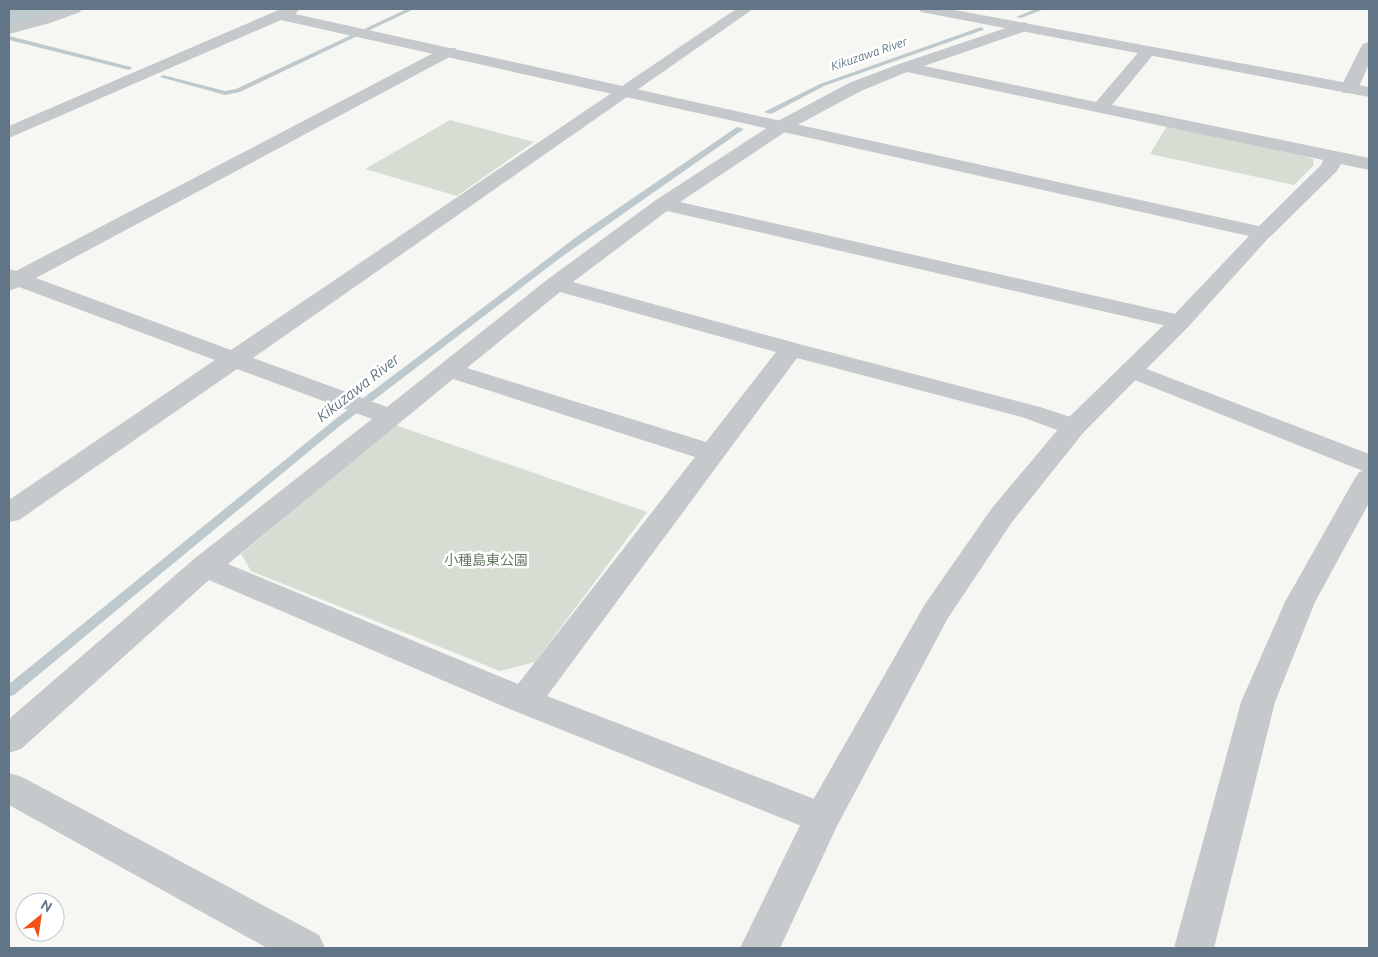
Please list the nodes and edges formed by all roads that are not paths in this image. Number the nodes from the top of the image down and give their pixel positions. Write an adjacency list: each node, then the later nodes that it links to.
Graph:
1 (75, 9): 7 (street)
2 (746, 9): 13 (street)
3 (926, 9): 5 (street)
4 (287, 12): 9 (street); 17 (street)
5 (959, 12): 6 (street)
6 (1024, 27): 10 (street); 11 (street)
7 (9, 29)
8 (1369, 47): 12 (street)
9 (449, 51): 13 (street); 22 (street)
10 (1148, 51): 12 (street); 15 (street)
11 (905, 67): 15 (street); 16 (street)
12 (1349, 89): 14 (street)
13 (626, 91): 16 (street); 26 (street)
14 (1369, 92)
15 (1100, 108): 18 (street)
16 (782, 126): 20 (street); 21 (street)
17 (9, 133)
18 (1334, 157): 19 (street); 21 (street)
19 (1369, 164)
20 (663, 204): 23 (street); 24 (street)
21 (1263, 233): 24 (street)
22 (12, 280): 26 (street)
23 (556, 284): 25 (street); 27 (street)
24 (1180, 322): 28 (street)
25 (791, 349): 30 (street); 31 (street)
26 (234, 358): 29 (street); 34 (street)
27 (450, 370): 29 (street); 31 (street)
28 (1131, 370): 30 (street); 32 (street)
29 (384, 415): 35 (street)
30 (1074, 427): 39 (street)
31 (712, 453): 36 (street)
32 (1369, 464)
33 (1369, 478): 42 (street)
34 (9, 513)
35 (205, 566): 36 (street); 37 (street)
36 (524, 701): 39 (street)
37 (9, 739)
38 (9, 788): 40 (street)
39 (822, 818): 41 (street)
40 (305, 948)
41 (760, 948)
42 (1194, 948)

